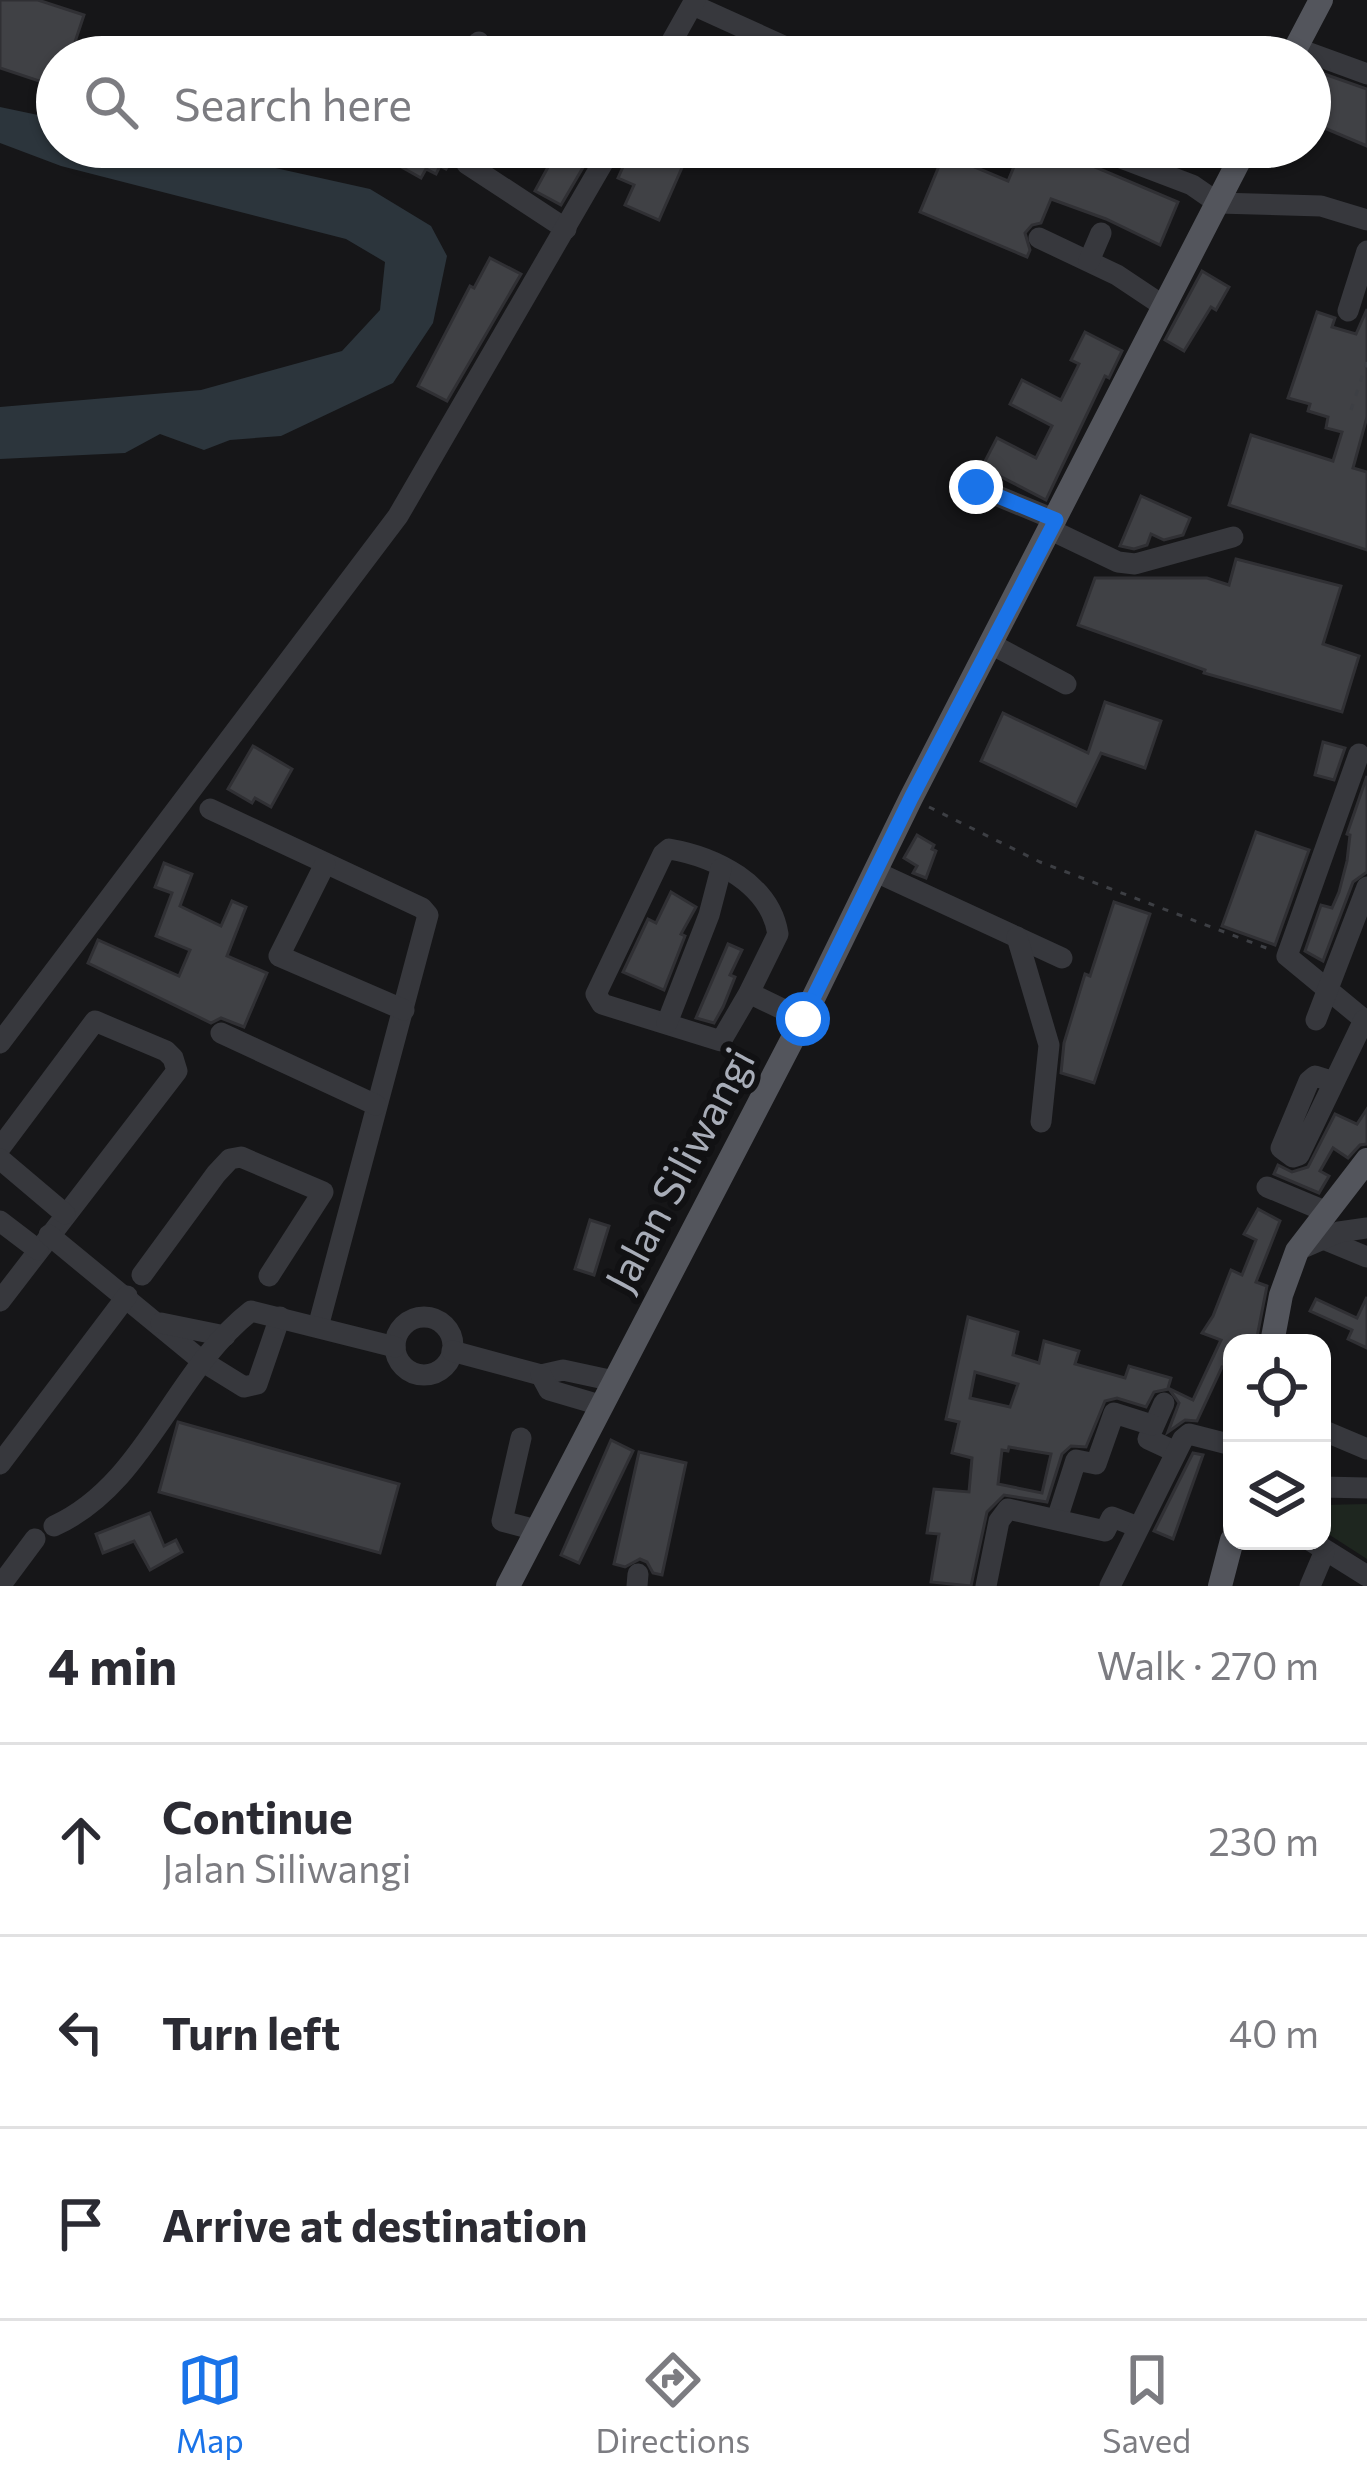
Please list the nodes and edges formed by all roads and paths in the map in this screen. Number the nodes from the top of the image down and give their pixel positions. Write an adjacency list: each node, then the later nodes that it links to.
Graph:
1 (1321, 0): 5 (main road)
2 (694, 3): 3 (street); 4 (street)
3 (675, 36)
4 (764, 36)
5 (1302, 36)
6 (1331, 63): 7 (street)
7 (1367, 74)
8 (473, 168): 14 (street)
9 (600, 168): 14 (street)
10 (1147, 168): 12 (street)
11 (1236, 168): 12 (main road, Jalan Siliwangi)
12 (1218, 203): 13 (street); 19 (main road, Jalan Siliwangi)
13 (1367, 220)
14 (566, 230): 46 (street)
15 (1101, 233): 18 (street)
16 (1039, 238): 18 (street)
17 (1367, 251): 20 (street)
18 (1088, 261): 19 (street)
19 (1165, 307): 24 (main road, Jalan Siliwangi)
20 (1348, 310)
21 (1367, 362): 22 (path)
22 (1351, 410)
23 (976, 487): 24 (street)
24 (1053, 525): 25 (street); 26 (main road, Jalan Siliwangi)
25 (1233, 537)
26 (991, 644): 27 (street); 29 (main road, Jalan Siliwangi)
27 (1066, 684)
28 (1359, 754): 36 (street)
29 (911, 798): 33 (main road, Jalan Siliwangi); 36 (path)
30 (210, 809): 31 (street)
31 (326, 864): 40 (street); 40 (street)
32 (722, 869): 39 (street); 44 (street); 44 (street)
33 (876, 872): 35 (street); 41 (main road, Jalan Siliwangi)
34 (1367, 887): 38 (street)
35 (1017, 937): 37 (street); 49 (street)
36 (1287, 956): 38 (street)
37 (1062, 958)
38 (1328, 987): 42 (street); 43 (street)
39 (749, 993): 41 (street); 44 (street)
40 (404, 1010): 48 (street)
41 (803, 1019): 77 (main road, Jalan Siliwangi)
42 (1316, 1020)
43 (1365, 1021): 47 (street)
44 (667, 1023)
45 (221, 1033): 48 (street)
46 (0, 1043)
47 (1334, 1082)
48 (376, 1105): 55 (street)
49 (1041, 1121)
50 (0, 1148): 57 (street)
51 (0, 1159): 57 (street)
52 (1367, 1160): 56 (main road)
53 (1267, 1187): 56 (street)
54 (323, 1192): 55 (street); 64 (street); 65 (street)
55 (352, 1203): 70 (street)
56 (1327, 1212): 62 (main road)
57 (65, 1214): 61 (street)
58 (0, 1221): 61 (street)
59 (1367, 1228): 60 (street)
60 (1321, 1238): 62 (street); 63 (street)
61 (43, 1242): 66 (street); 67 (street)
62 (1297, 1251): 71 (main road)
63 (1367, 1257)
64 (142, 1275)
65 (269, 1276)
66 (127, 1296): 69 (street); 86 (street)
67 (0, 1301)
68 (280, 1317): 70 (street); 72 (street); 75 (street)
69 (160, 1323): 72 (street); 75 (street)
70 (318, 1327): 73 (street)
71 (1274, 1334)
72 (225, 1336): 75 (street)
73 (395, 1347): 74 (street); 74 (street)
74 (452, 1351): 76 (street)
75 (202, 1361): 96 (street)
76 (541, 1376): 77 (street); 79 (street)
77 (614, 1382): 79 (main road, Jalan Siliwangi)
78 (1164, 1403): 80 (street)
79 (600, 1405): 91 (main road, Jalan Siliwangi)
80 (1152, 1425): 85 (street); 89 (street)
81 (1331, 1434): 84 (street)
82 (521, 1438): 91 (street)
83 (1223, 1443): 85 (street)
84 (1367, 1449)
85 (1176, 1452): 90 (street)
86 (0, 1464)
87 (1331, 1487): 88 (street)
88 (1367, 1488)
89 (1057, 1520): 90 (street); 98 (street)
90 (1138, 1527): 99 (street)
91 (536, 1530): 97 (main road, Jalan Siliwangi)
92 (1229, 1550): 100 (main road)
93 (1316, 1550): 101 (street)
94 (1322, 1550): 95 (street)
95 (1367, 1576)
96 (0, 1586)
97 (508, 1586)
98 (986, 1586)
99 (1110, 1586)
100 (1220, 1586)
101 (1310, 1586)

